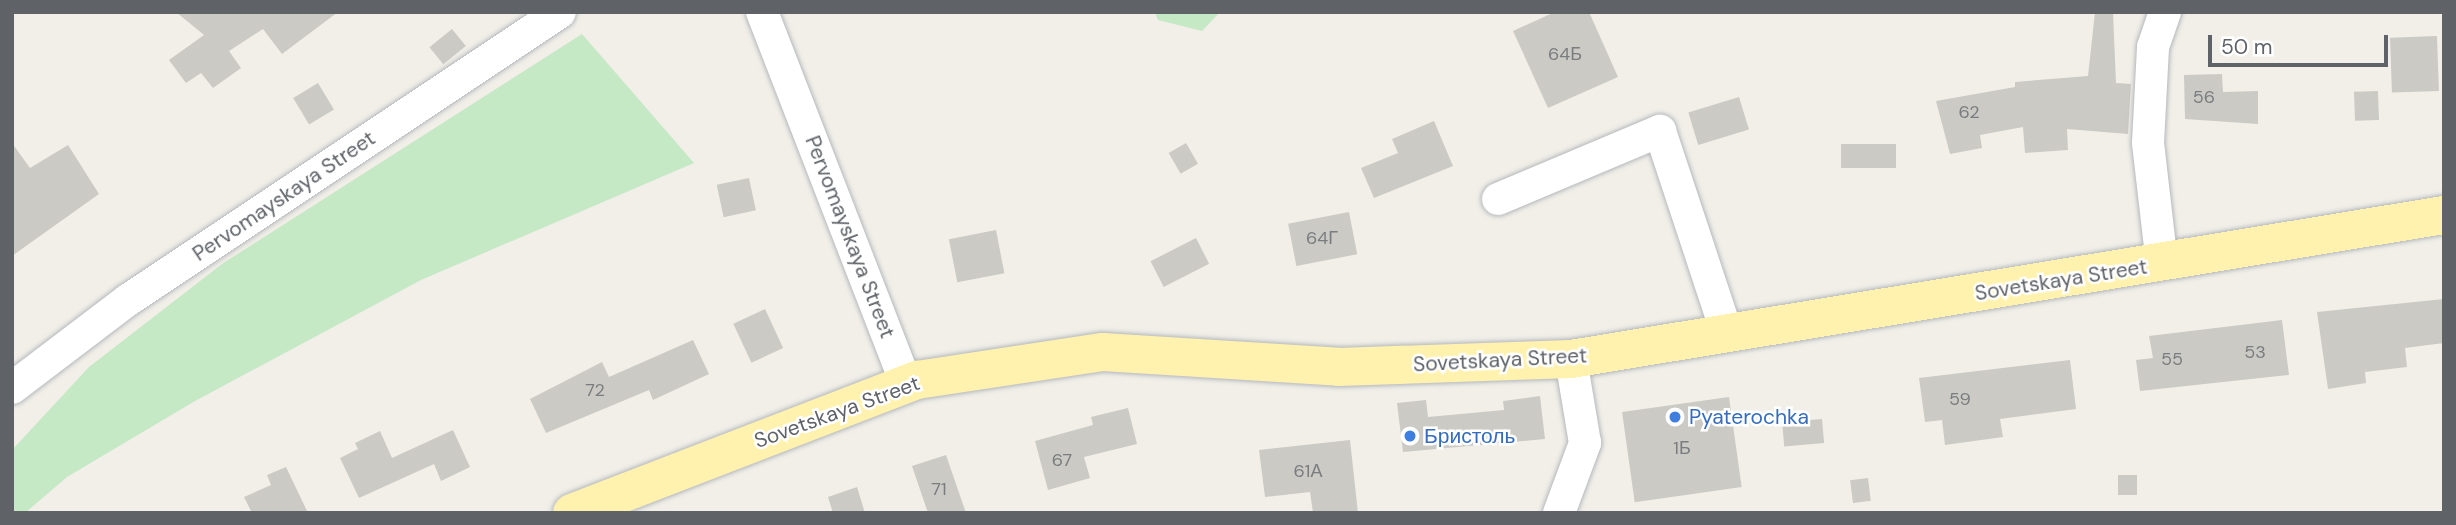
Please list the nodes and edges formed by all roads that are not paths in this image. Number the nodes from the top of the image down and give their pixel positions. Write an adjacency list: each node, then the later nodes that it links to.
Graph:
1 (560, 12): 10 (street, Pervomayskaya Street)
2 (762, 12): 9 (street, Pervomayskaya Street)
3 (2165, 12): 6 (street)
4 (1498, 199): 7 (street)
5 (2444, 215): 6 (main road, Sovetskaya Street)
6 (2162, 264): 7 (main road, Sovetskaya Street)
7 (1727, 334): 8 (main road, Sovetskaya Street)
8 (1572, 359): 9 (main road, Sovetskaya Street); 12 (street)
9 (906, 384): 11 (main road, Sovetskaya Street)
10 (12, 387)
11 (572, 513)
12 (1559, 513)

